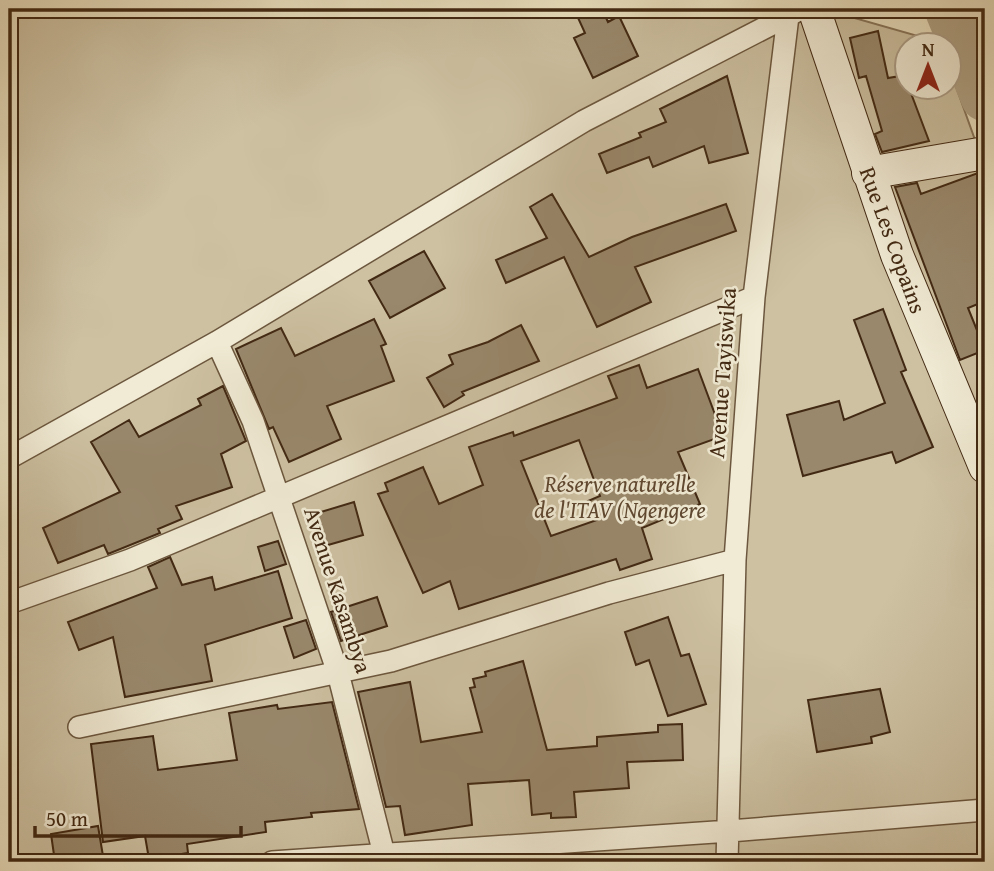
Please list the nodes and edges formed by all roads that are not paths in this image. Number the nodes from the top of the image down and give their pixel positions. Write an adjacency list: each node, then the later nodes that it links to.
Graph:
1 (801, 11): 3 (street, Rue Les Copains); 4 (street, Avenue Tayiswika); 5 (street)
2 (981, 153): 3 (street)
3 (869, 173): 7 (street, Rue Les Copains)
4 (754, 297): 8 (street); 9 (street, Avenue Tayiswika)
5 (217, 342): 6 (street); 8 (street, Avenue Kasambya)
6 (9, 458)
7 (985, 467)
8 (279, 495): 10 (street); 11 (street, Avenue Kasambya)
9 (735, 560): 11 (street); 14 (street, Avenue Tayiswika)
10 (9, 603)
11 (338, 673): 12 (street); 15 (street, Avenue Kasambya)
12 (79, 727)
13 (985, 810): 14 (street)
14 (730, 831): 15 (street); 17 (street, Avenue Tayiswika)
15 (385, 858): 16 (street)
16 (272, 862)
17 (727, 862)

